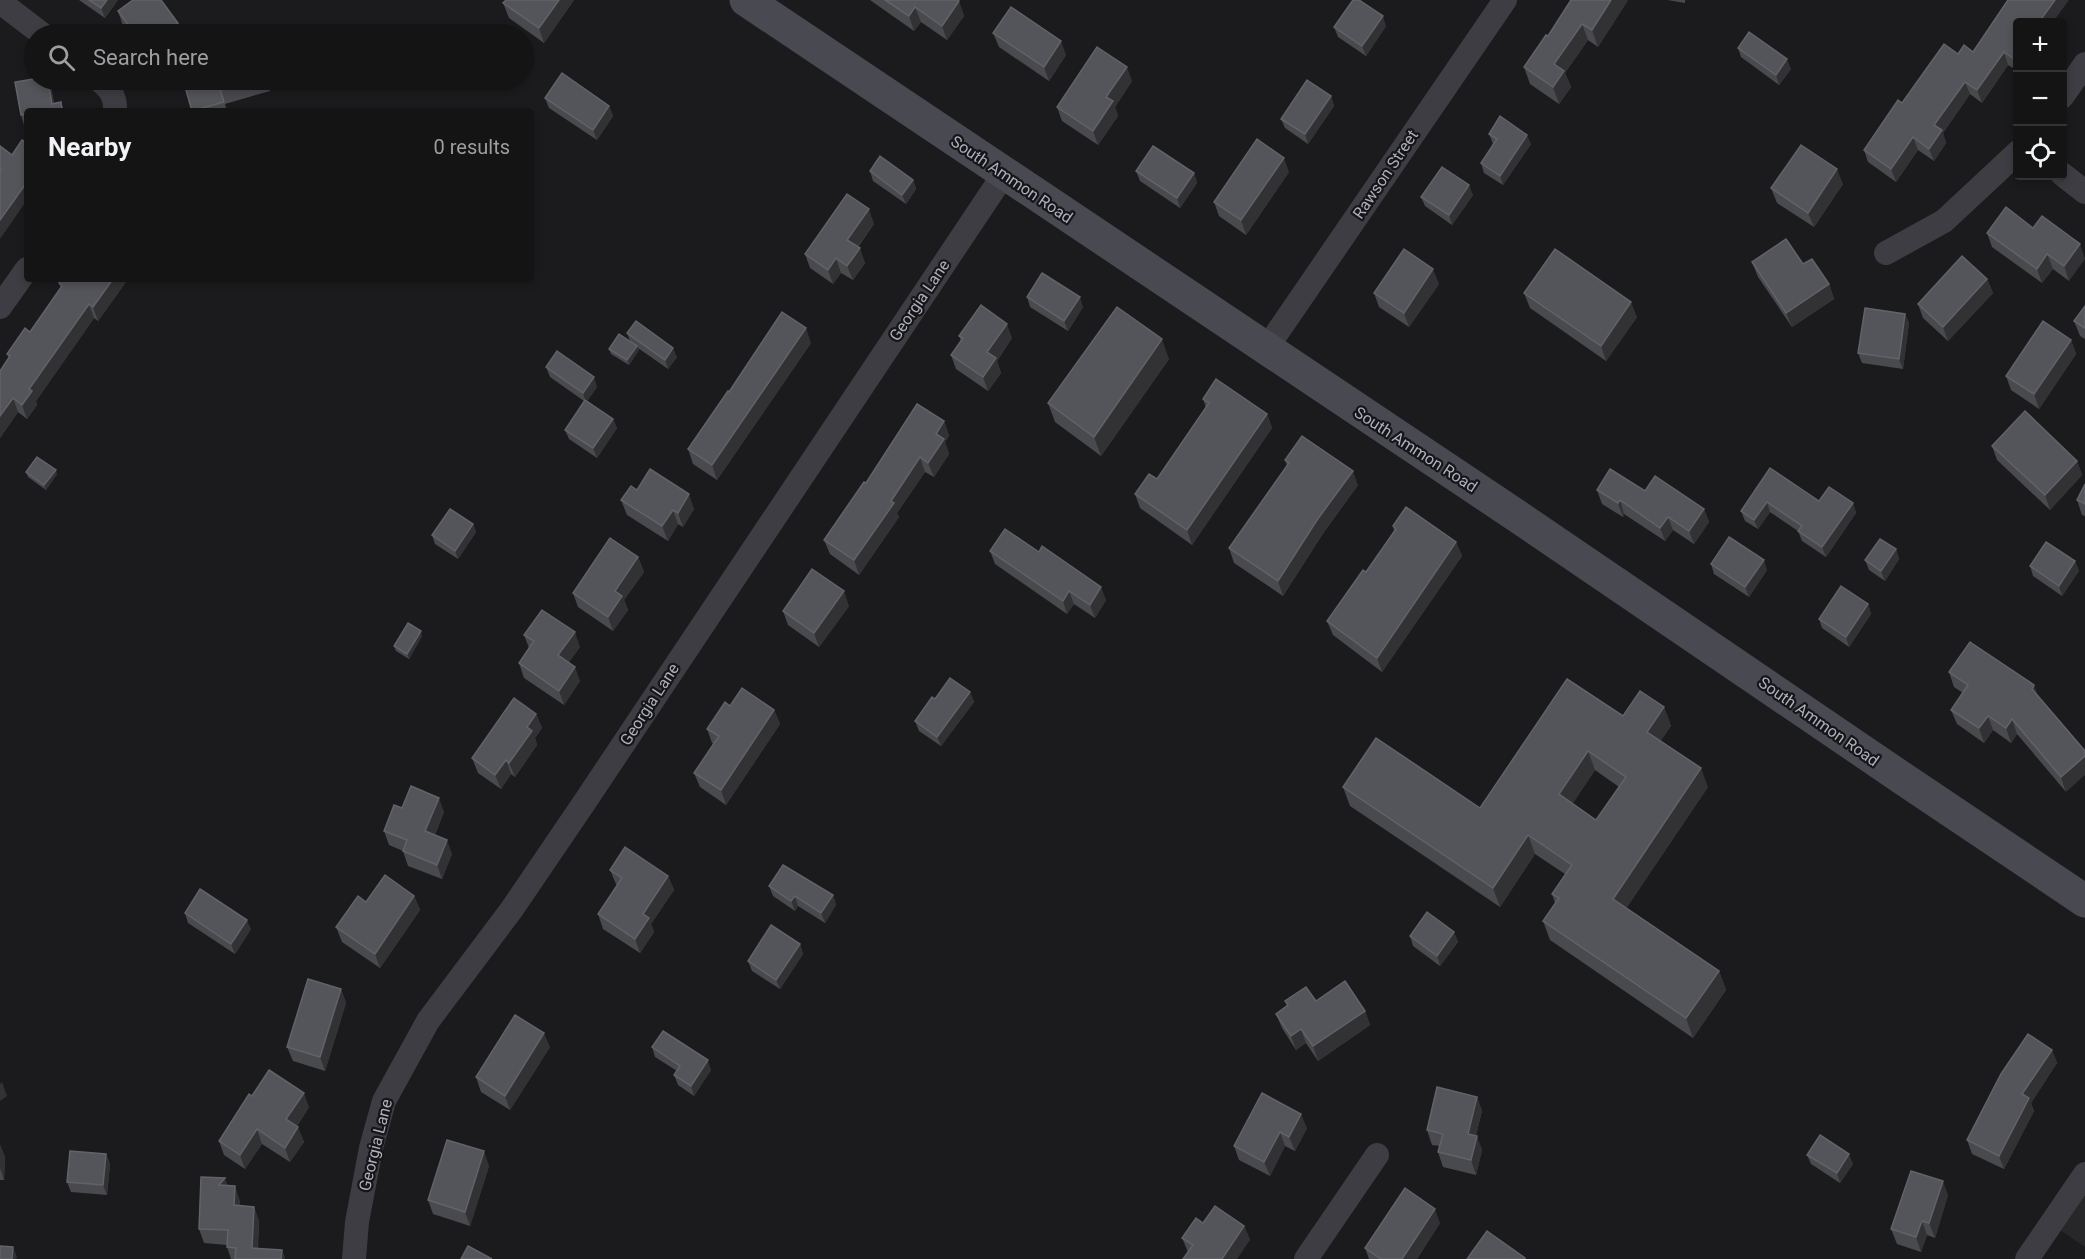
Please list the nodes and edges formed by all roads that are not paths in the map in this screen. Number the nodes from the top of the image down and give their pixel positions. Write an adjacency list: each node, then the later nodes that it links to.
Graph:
1 (746, 0): 10 (main road, South Ammon Road)
2 (1505, 0): 16 (street, Rawson Street)
3 (0, 2): 4 (street)
4 (29, 24)
5 (2085, 64): 7 (street)
6 (111, 90): 8 (street)
7 (2067, 90)
8 (115, 108)
9 (2013, 157): 13 (street)
10 (1004, 174): 16 (main road, South Ammon Road); 20 (street, Georgia Lane)
11 (2067, 178): 12 (street)
12 (2085, 192)
13 (1886, 252)
14 (24, 273): 15 (street)
15 (0, 306)
16 (1266, 349): 17 (main road, South Ammon Road)
17 (2085, 901)
18 (1377, 1155): 21 (street)
19 (2085, 1174): 22 (street)
20 (354, 1259)
21 (1306, 1259)
22 (2027, 1259)

